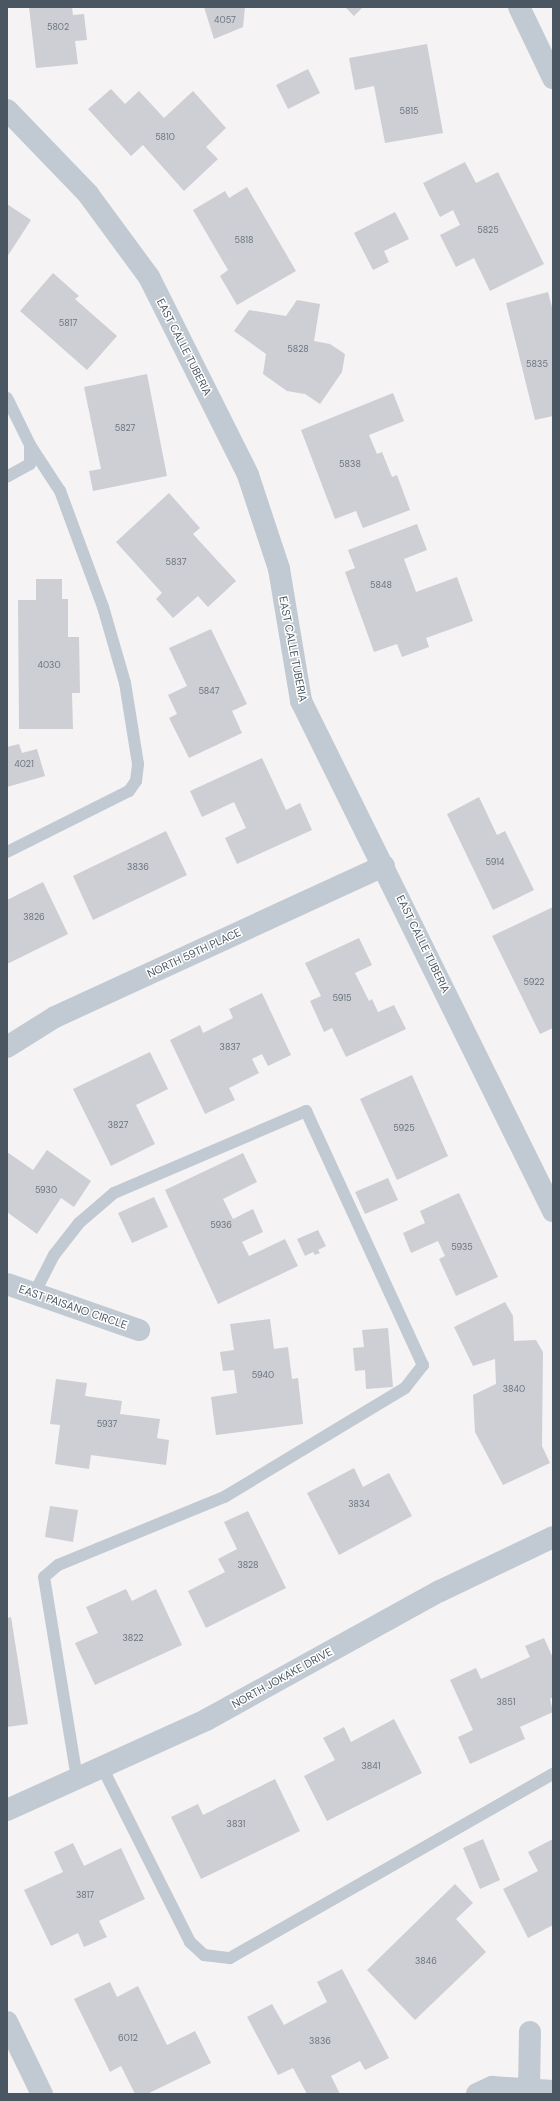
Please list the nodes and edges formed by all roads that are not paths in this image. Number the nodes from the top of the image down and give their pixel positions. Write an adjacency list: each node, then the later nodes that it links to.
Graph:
1 (519, 7): 2 (street)
2 (553, 78)
3 (11, 121): 8 (street, EAST CALLE TUBERIA)
4 (7, 398): 5 (lane)
5 (30, 445): 6 (lane); 7 (lane)
6 (7, 477)
7 (7, 852)
8 (384, 866): 9 (street, NORTH 59TH PLACE); 10 (street, EAST CALLE TUBERIA)
9 (7, 1047)
10 (553, 1211)
11 (7, 1284): 12 (street, EAST PAISANO CIRCLE)
12 (34, 1294): 13 (street, EAST PAISANO CIRCLE); 17 (lane)
13 (139, 1330)
14 (553, 1537): 15 (street, NORTH JOKAKE DRIVE)
15 (102, 1767): 16 (lane); 17 (street, NORTH JOKAKE DRIVE)
16 (553, 1774)
17 (77, 1778): 18 (street, NORTH JOKAKE DRIVE)
18 (7, 1810)
19 (7, 2022): 23 (street)
20 (530, 2032): 21 (street)
21 (529, 2089): 22 (street); 24 (street)
22 (553, 2091)
23 (42, 2094)
24 (477, 2094)

